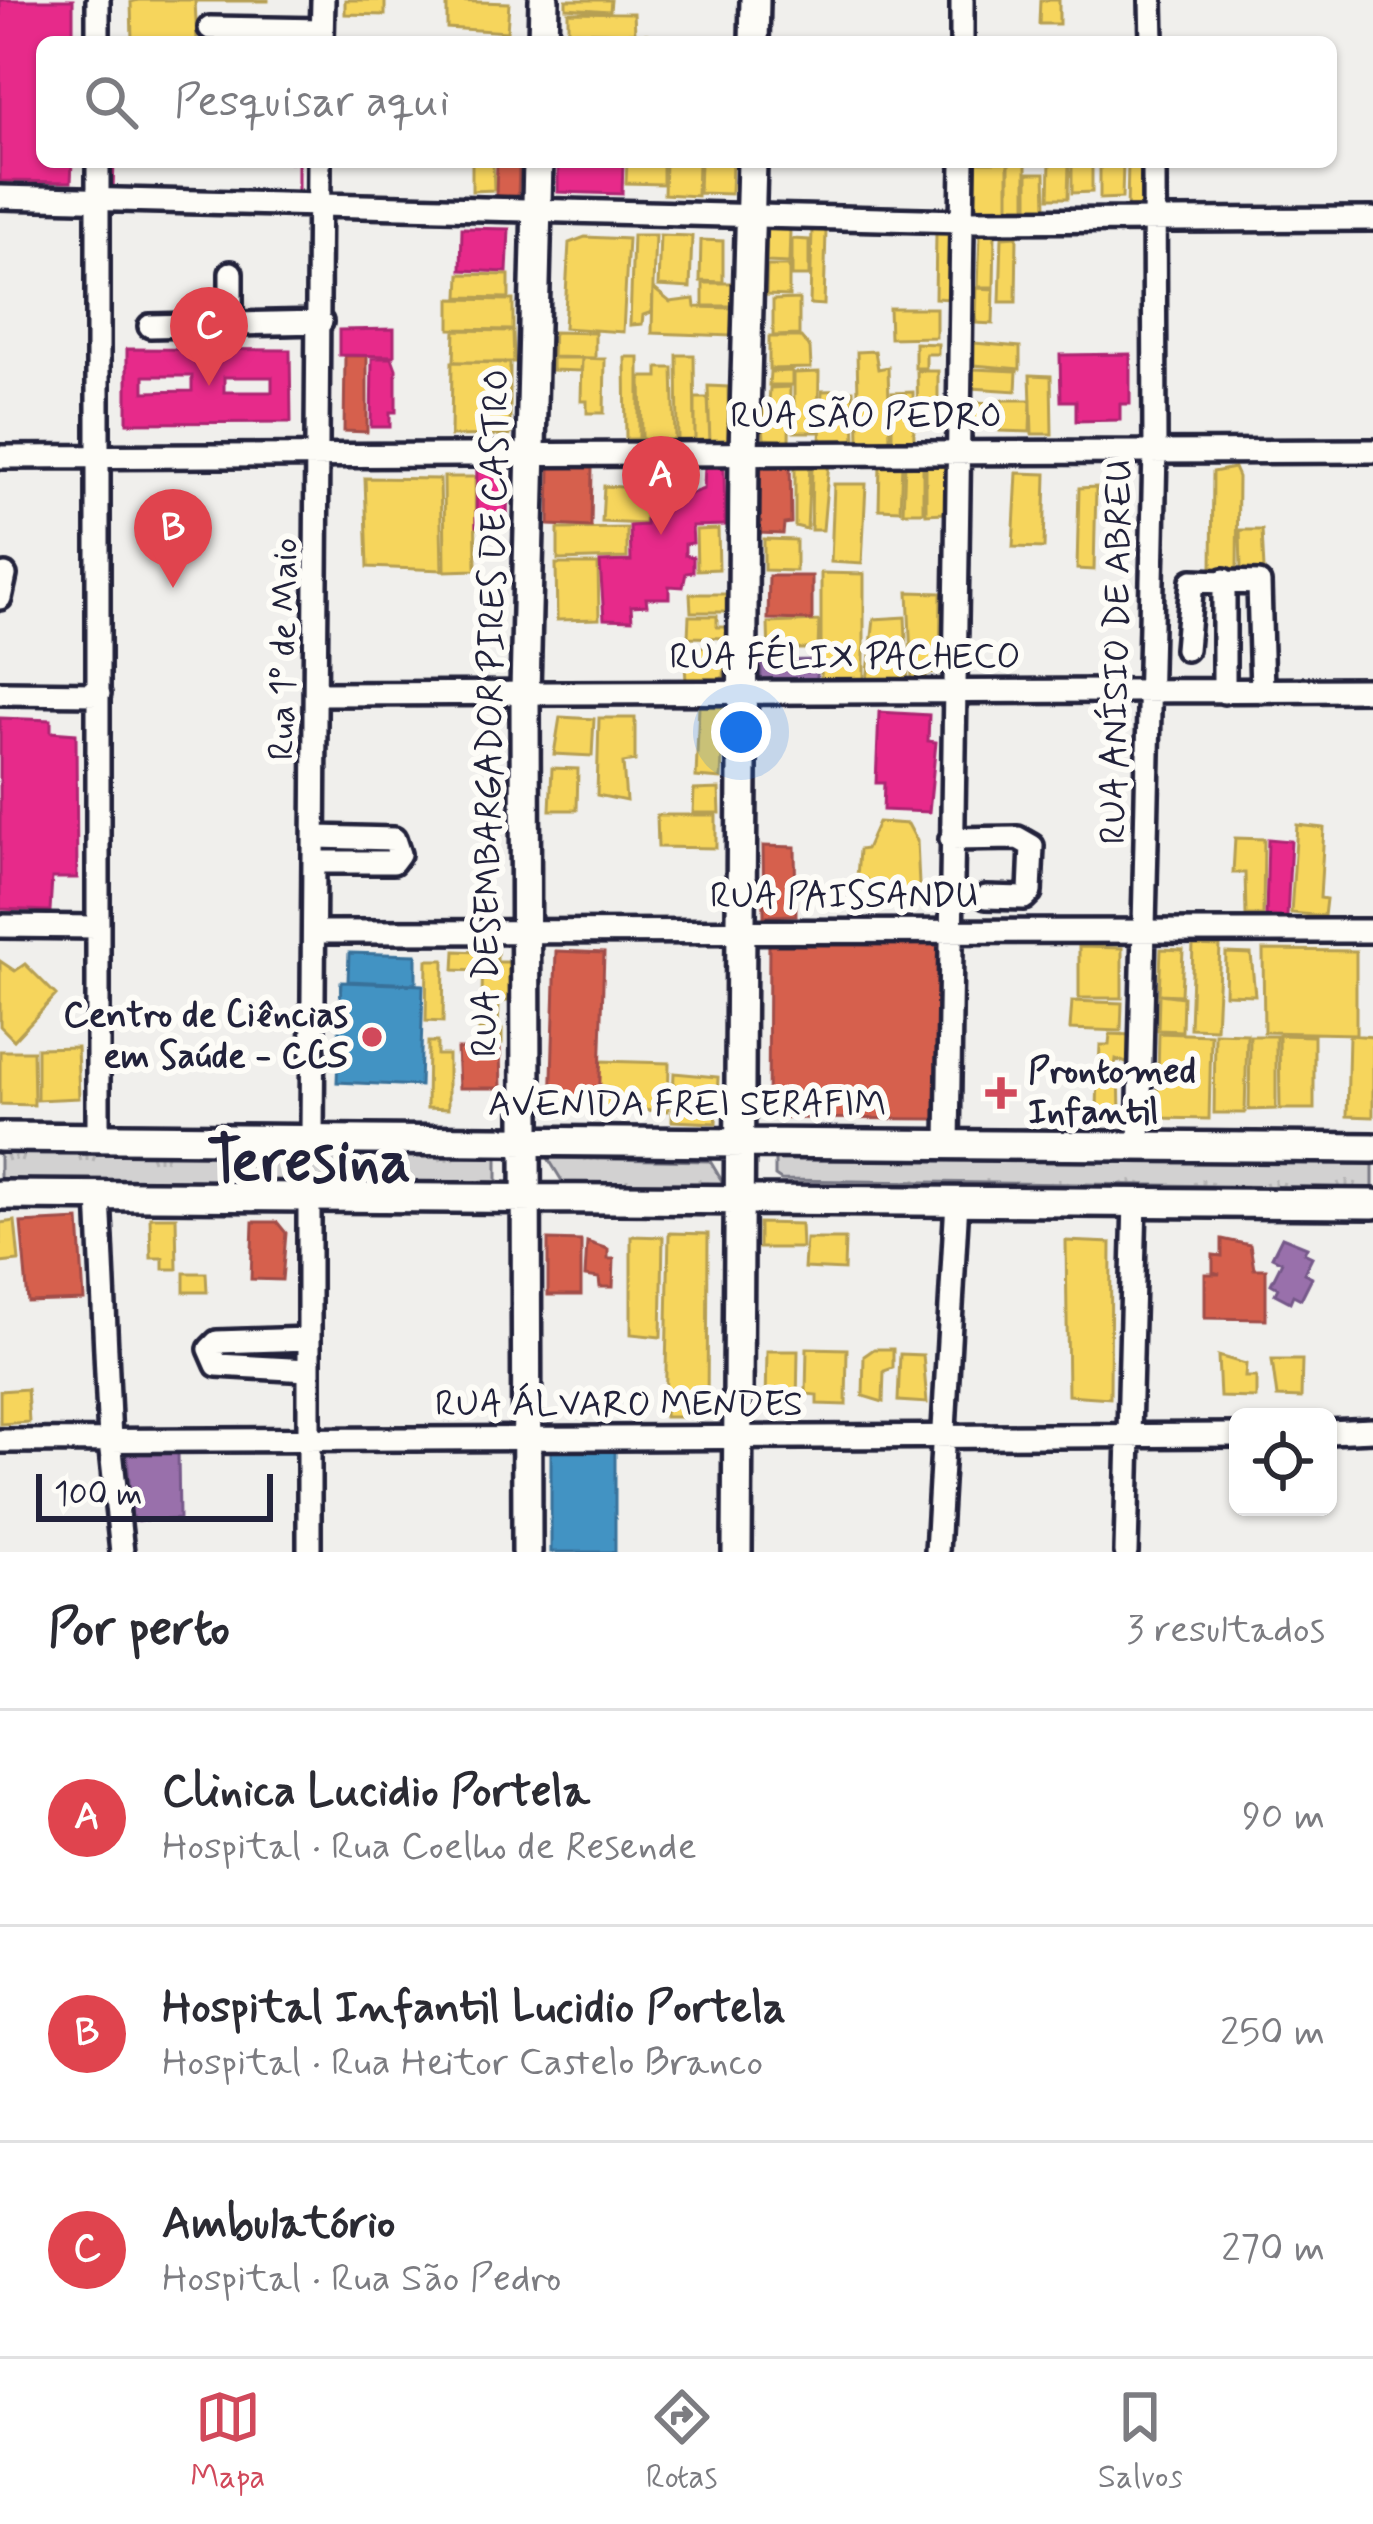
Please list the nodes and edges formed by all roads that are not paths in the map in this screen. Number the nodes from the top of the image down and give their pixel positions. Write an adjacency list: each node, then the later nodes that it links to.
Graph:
1 (98, 0): 8 (street)
2 (322, 0): 9 (street)
3 (544, 0): 10 (main road)
4 (754, 0): 11 (main road)
5 (962, 0): 12 (street)
6 (1151, 0): 13 (street)
7 (210, 28): 9 (street)
8 (98, 36)
9 (322, 36)
10 (543, 36)
11 (754, 36)
12 (962, 36)
13 (1152, 36)
14 (98, 168): 21 (street)
15 (319, 168): 22 (street, Rua 1º de Maio)
16 (538, 168): 23 (main road, RUA DESEMBARGADOR PIRES DE CASTRO)
17 (752, 168): 24 (main road)
18 (963, 168): 27 (street)
19 (1154, 168): 25 (street, RUA ANÍSIO DE ABREU)
20 (0, 197): 21 (street)
21 (98, 200): 22 (street); 38 (street)
22 (318, 204): 23 (street); 29 (street, Rua 1º de Maio)
23 (536, 212): 24 (street); 34 (main road, RUA DESEMBARGADOR PIRES DE CASTRO)
24 (751, 215): 27 (street); 35 (main road)
25 (1155, 218): 26 (street); 27 (street); 36 (street, RUA ANÍSIO DE ABREU)
26 (1373, 219)
27 (963, 221): 32 (street)
28 (231, 273): 30 (street)
29 (321, 322): 30 (street); 33 (street, Rua 1º de Maio)
30 (231, 324): 31 (street)
31 (150, 326)
32 (957, 449): 35 (street, RUA SÃO PEDRO); 36 (street, RUA SÃO PEDRO); 42 (street)
33 (320, 451): 34 (street, RUA SÃO PEDRO); 38 (street, RUA SÃO PEDRO); 51 (street, Rua 1º de Maio)
34 (529, 451): 35 (street, RUA SÃO PEDRO); 44 (main road, RUA DESEMBARGADOR PIRES DE CASTRO)
35 (744, 451): 46 (main road)
36 (1155, 451): 37 (street, RUA SÃO PEDRO); 49 (street, RUA ANÍSIO DE ABREU)
37 (1373, 451)
38 (100, 453): 39 (street, RUA SÃO PEDRO); 50 (street)
39 (0, 457)
40 (1224, 580): 41 (street); 45 (street); 47 (street)
41 (1186, 649)
42 (952, 689): 46 (street, RUA FÉLIX PACHECO); 49 (street, RUA FÉLIX PACHECO); 53 (street)
43 (1373, 689): 45 (street, RUA FÉLIX PACHECO)
44 (525, 691): 46 (street, RUA FÉLIX PACHECO); 51 (street, RUA FÉLIX PACHECO); 62 (main road, RUA DESEMBARGADOR PIRES DE CASTRO)
45 (1262, 691): 47 (street, RUA FÉLIX PACHECO)
46 (742, 692): 59 (main road)
47 (1224, 692): 49 (street, RUA FÉLIX PACHECO)
48 (0, 693): 50 (street)
49 (1149, 693): 63 (street, RUA ANÍSIO DE ABREU)
50 (99, 694): 57 (street)
51 (316, 694): 52 (street, Rua 1º de Maio)
52 (316, 837): 54 (street, Rua 1º de Maio); 54 (street)
53 (951, 839): 55 (street); 58 (street)
54 (316, 862): 61 (street, Rua 1º de Maio)
55 (986, 897)
56 (0, 926): 57 (street)
57 (98, 927): 65 (street)
58 (951, 928): 59 (street, RUA PAISSANDU); 63 (street, RUA PAISSANDU); 69 (street)
59 (739, 929): 62 (street, RUA PAISSANDU); 68 (main road)
60 (1373, 931): 63 (street, RUA PAISSANDU)
61 (316, 932): 62 (street, RUA PAISSANDU); 66 (street, Rua 1º de Maio)
62 (526, 932): 67 (main road, RUA DESEMBARGADOR PIRES DE CASTRO)
63 (1145, 932): 70 (street, RUA ANÍSIO DE ABREU)
64 (0, 1136): 65 (main road, AVENIDA FREI SERAFIM)
65 (98, 1136): 66 (main road, AVENIDA FREI SERAFIM)
66 (312, 1136): 67 (main road, AVENIDA FREI SERAFIM)
67 (523, 1141): 68 (main road, AVENIDA FREI SERAFIM); 75 (main road, RUA DESEMBARGADOR PIRES DE CASTRO)
68 (737, 1143): 69 (main road, AVENIDA FREI SERAFIM); 77 (main road)
69 (948, 1143): 70 (main road, AVENIDA FREI SERAFIM)
70 (1139, 1144): 71 (main road, AVENIDA FREI SERAFIM)
71 (1373, 1148)
72 (0, 1195): 73 (main road)
73 (99, 1195): 74 (main road); 90 (street)
74 (309, 1195): 75 (main road); 80 (street)
75 (524, 1196): 77 (main road); 86 (main road, RUA DESEMBARGADOR PIRES DE CASTRO)
76 (1135, 1200): 78 (main road); 79 (main road); 88 (street)
77 (737, 1201): 78 (main road); 85 (main road)
78 (957, 1201): 87 (street)
79 (1373, 1204)
80 (308, 1339): 81 (street); 81 (street)
81 (308, 1370): 91 (street)
82 (1373, 1430): 83 (street)
83 (1337, 1432)
84 (1229, 1435): 88 (street, RUA ÁLVARO MENDES)
85 (739, 1436): 86 (street, RUA ÁLVARO MENDES); 87 (street, RUA ÁLVARO MENDES); 95 (main road)
86 (524, 1437): 91 (street, RUA ÁLVARO MENDES); 94 (main road, RUA DESEMBARGADOR PIRES DE CASTRO)
87 (940, 1437): 88 (street, RUA ÁLVARO MENDES); 96 (street)
88 (1128, 1439): 97 (street)
89 (0, 1441): 90 (street, RUA ÁLVARO MENDES)
90 (110, 1441): 91 (street, RUA ÁLVARO MENDES); 92 (street)
91 (308, 1442): 93 (street)
92 (122, 1552)
93 (309, 1552)
94 (527, 1552)
95 (737, 1552)
96 (937, 1552)
97 (1126, 1552)

